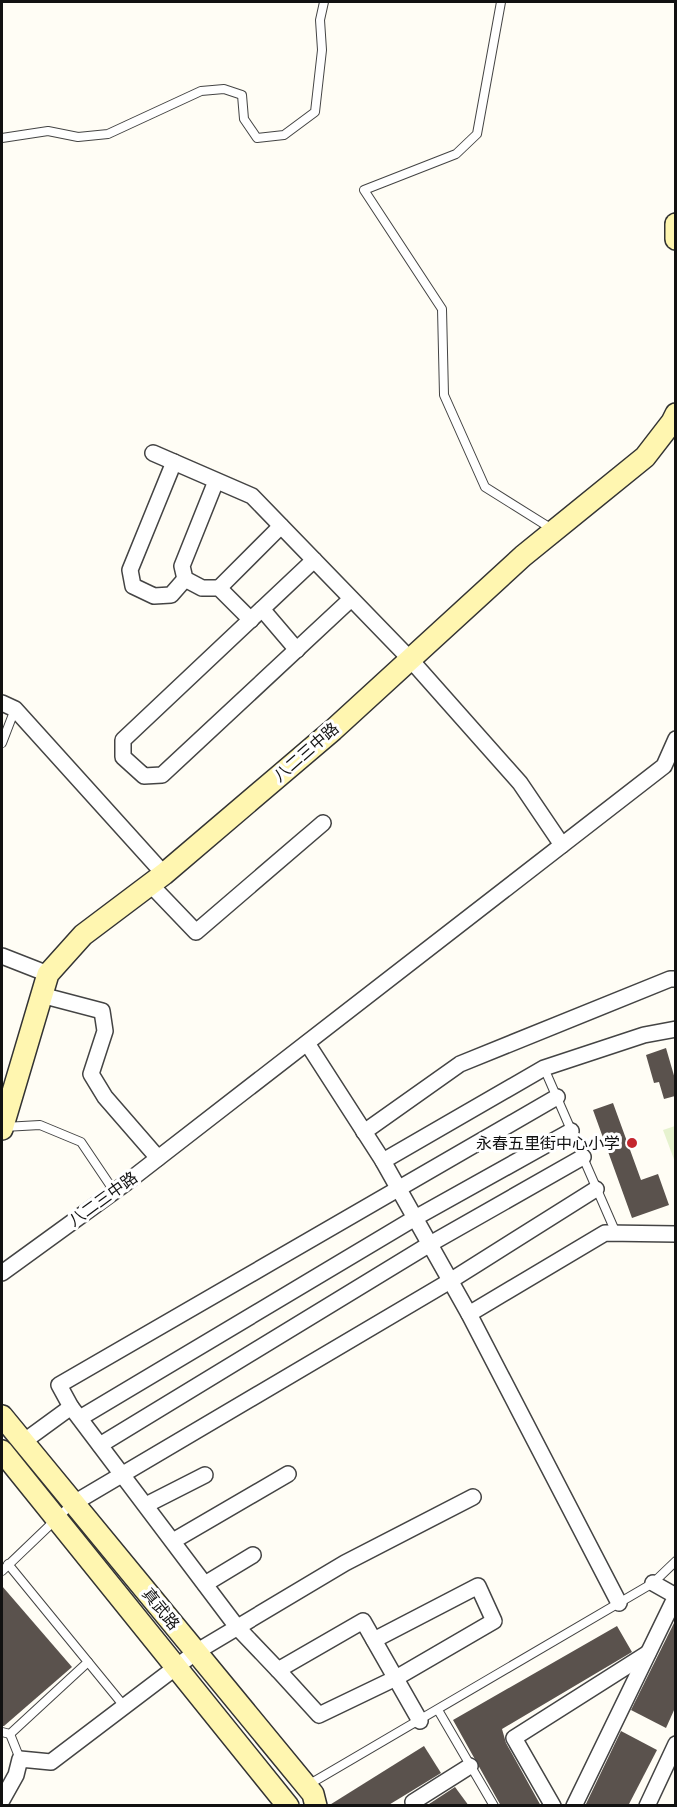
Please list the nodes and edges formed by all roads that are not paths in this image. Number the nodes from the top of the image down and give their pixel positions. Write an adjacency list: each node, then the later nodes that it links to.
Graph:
1 (324, 2): 3 (lane)
2 (501, 2): 11 (lane)
3 (2, 138)
4 (675, 224): 5 (main road)
5 (675, 240)
6 (675, 414): 11 (main road, 八二三中路)
7 (153, 453): 8 (street)
8 (174, 462): 9 (street); 13 (street)
9 (216, 481): 10 (street); 13 (street)
10 (281, 526): 12 (street); 14 (street)
11 (554, 530): 19 (main road, 八二三中路)
12 (314, 560): 15 (street); 16 (street)
13 (185, 579): 14 (street)
14 (219, 588): 17 (street)
15 (351, 599): 18 (street); 19 (street)
16 (262, 609): 17 (street); 18 (street)
17 (250, 620): 18 (street)
18 (297, 650)
19 (410, 659): 24 (street); 25 (main road, 八二三中路)
20 (8, 706): 22 (lane); 25 (street)
21 (675, 739): 24 (street, 八二三中路)
22 (2, 743)
23 (323, 823): 25 (street)
24 (562, 845): 31 (street, 八二三中路)
25 (157, 879): 27 (main road, 八二三中路)
26 (2, 956): 27 (street)
27 (48, 974): 29 (main road, 八二三中路)
28 (675, 979): 36 (street)
29 (41, 994): 34 (main road, 八二三中路); 38 (street)
30 (675, 1029): 32 (street)
31 (307, 1043): 36 (street); 38 (street, 八二三中路)
32 (544, 1068): 33 (lane); 39 (street)
33 (557, 1097): 35 (lane); 40 (street)
34 (2, 1128): 42 (lane)
35 (571, 1131): 37 (lane); 43 (street)
36 (364, 1132): 39 (street)
37 (583, 1157): 41 (lane); 46 (street)
38 (158, 1158): 42 (street, 八二三中路)
39 (383, 1161): 40 (street)
40 (397, 1187): 43 (street); 50 (street)
41 (596, 1189): 44 (lane); 48 (street)
42 (114, 1191): 47 (street, 八二三中路)
43 (415, 1218): 46 (street); 50 (street)
44 (616, 1233): 45 (street); 49 (street)
45 (675, 1234)
46 (430, 1244): 48 (street); 53 (street)
47 (2, 1273)
48 (450, 1281): 49 (street); 55 (street)
49 (469, 1314): 69 (street)
50 (76, 1413): 52 (street); 53 (street)
51 (2, 1416): 52 (main road, 真武路)
52 (23, 1442): 59 (main road, 真武路)
53 (100, 1445): 55 (street)
54 (2, 1451): 61 (main road, 真武路)
55 (123, 1474): 59 (street); 60 (street)
56 (288, 1474): 62 (street)
57 (205, 1475): 60 (street)
58 (473, 1497): 70 (street)
59 (74, 1503): 61 (lane); 72 (main road, 真武路)
60 (146, 1505): 62 (street)
61 (56, 1518): 65 (lane); 75 (main road, 真武路)
62 (173, 1541): 68 (street)
63 (253, 1555): 68 (street)
64 (675, 1561): 67 (lane)
65 (8, 1564): 66 (lane); 74 (lane)
66 (2, 1571)
67 (653, 1583): 69 (lane); 73 (street)
68 (205, 1584): 70 (street)
69 (619, 1603): 79 (lane)
70 (237, 1627): 72 (street); 76 (street)
71 (374, 1641): 76 (street); 77 (street); 77 (street)
72 (196, 1652): 75 (street); 85 (main road, 真武路)
73 (648, 1653): 91 (street); 92 (street)
74 (87, 1662): 78 (lane); 81 (lane)
75 (176, 1666): 78 (street); 87 (main road, 真武路)
76 (278, 1670): 77 (street)
77 (396, 1678): 80 (street)
78 (124, 1706): 83 (street)
79 (438, 1710): 80 (lane); 84 (lane)
80 (420, 1721): 85 (lane)
81 (6, 1733): 83 (lane)
82 (675, 1744): 93 (street)
83 (20, 1759): 86 (street)
84 (470, 1766): 88 (street); 90 (lane)
85 (307, 1786): 89 (main road, 真武路)
86 (2, 1800)
87 (282, 1803)
88 (411, 1804)
89 (316, 1806)
90 (494, 1806)
91 (553, 1806)
92 (574, 1806)
93 (646, 1806)

